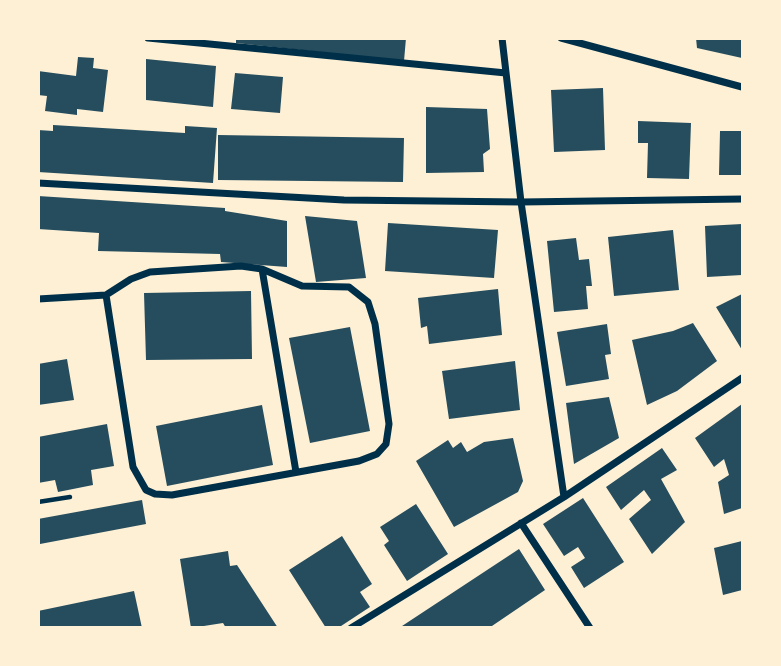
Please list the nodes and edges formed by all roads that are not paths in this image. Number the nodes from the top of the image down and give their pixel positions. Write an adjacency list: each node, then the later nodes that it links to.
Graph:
1 (148, 38): 4 (street)
2 (502, 38): 4 (street)
3 (561, 38): 5 (street)
4 (506, 73): 8 (street)
5 (743, 88)
6 (38, 183): 8 (street)
7 (743, 199): 8 (street)
8 (521, 202): 14 (street)
9 (262, 269): 10 (street); 13 (street); 13 (street)
10 (106, 295): 11 (street); 13 (street)
11 (38, 299)
12 (743, 378): 14 (street)
13 (296, 472)
14 (564, 497): 15 (street)
15 (521, 523): 16 (street); 17 (street)
16 (351, 628)
17 (590, 628)

